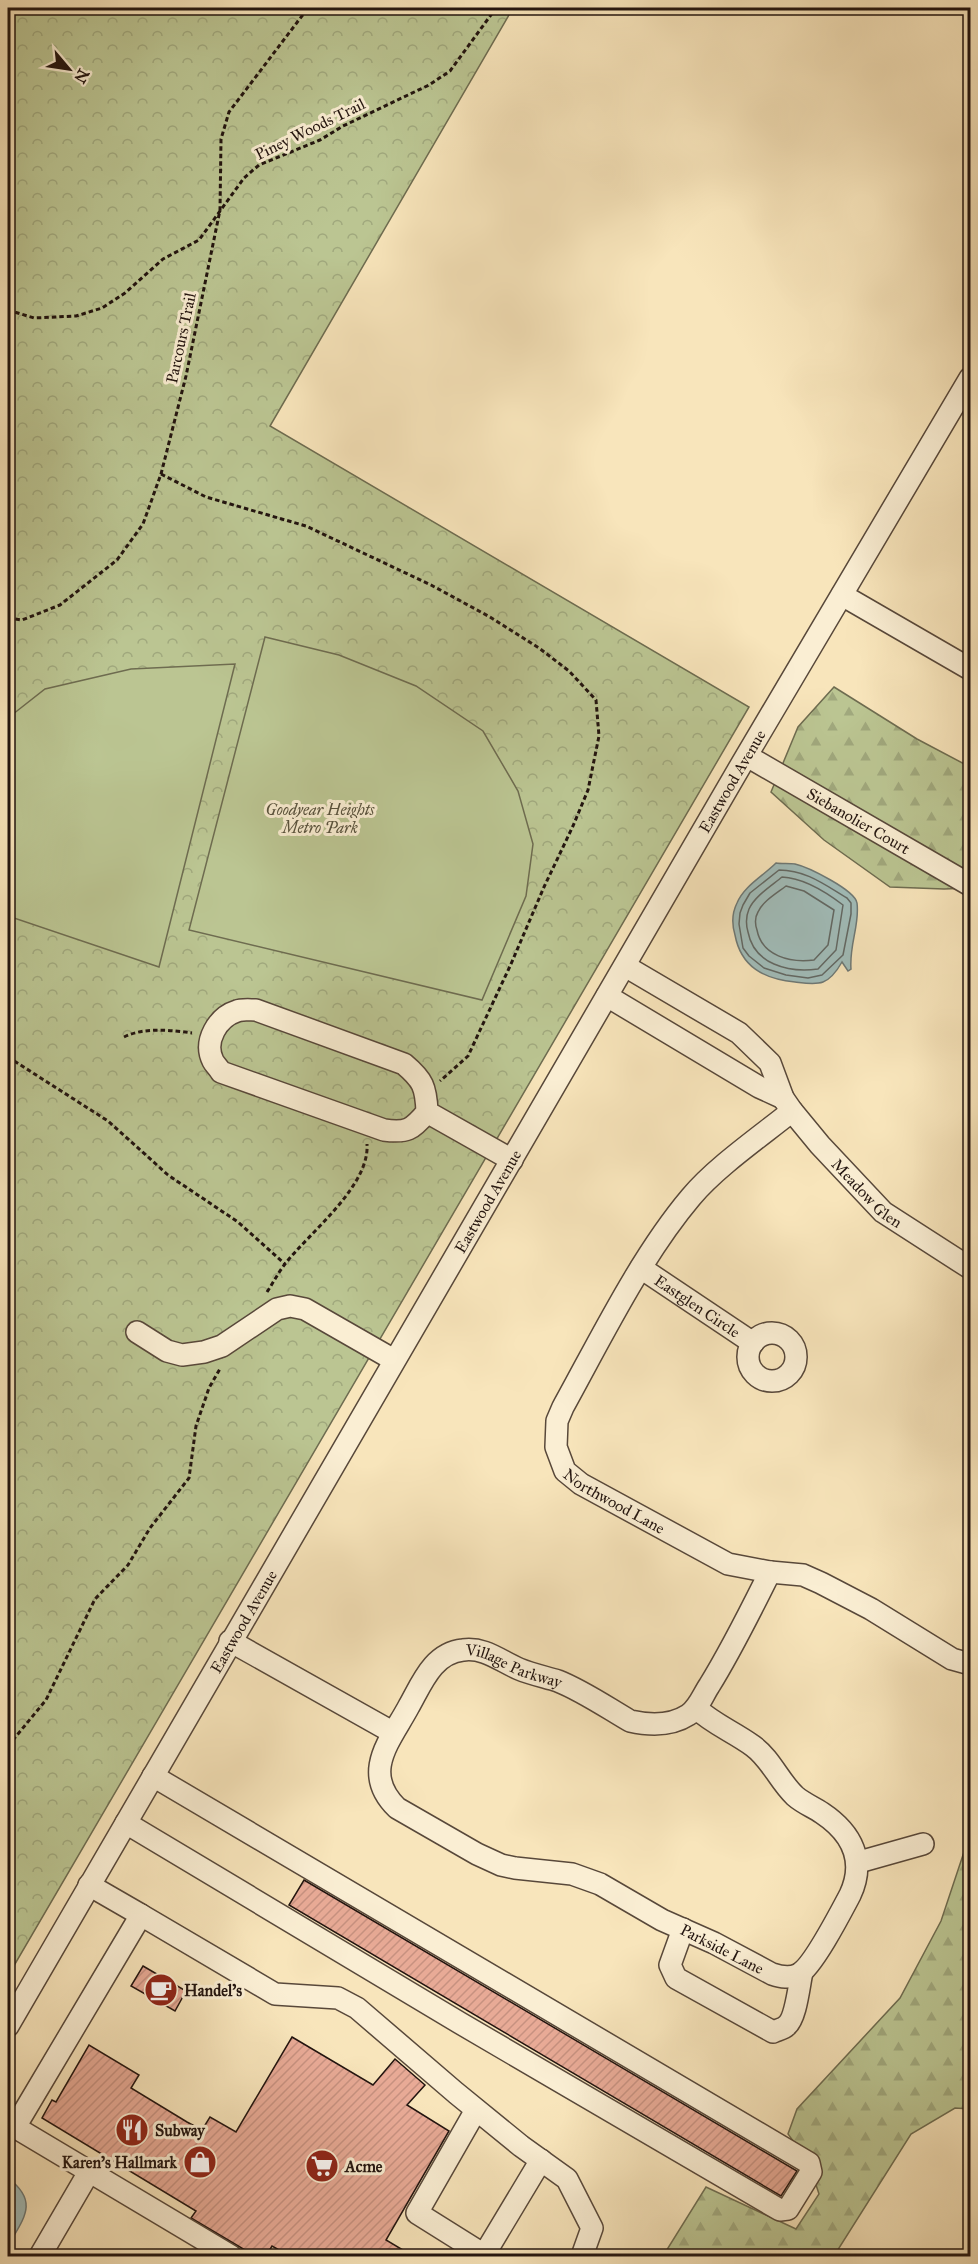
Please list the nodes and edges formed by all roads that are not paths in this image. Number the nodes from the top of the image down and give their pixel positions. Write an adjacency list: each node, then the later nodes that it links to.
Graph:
1 (970, 378): 2 (street, Eastwood Avenue)
2 (842, 595): 3 (street); 4 (street, Eastwood Avenue)
3 (970, 669)
4 (747, 756): 5 (street, Siebanolier Court); 6 (street, Eastwood Avenue)
5 (970, 885)
6 (625, 966): 7 (street, Eastwood Avenue); 8 (street, Meadow Glen)
7 (607, 996): 10 (street, Meadow Glen); 14 (street, Eastwood Avenue)
8 (682, 999): 9 (street, Meadow Glen); 10 (street)
9 (719, 1022): 11 (street); 13 (street, Meadow Glen)
10 (664, 1030): 11 (street, Meadow Glen)
11 (700, 1052): 13 (street, Meadow Glen)
12 (427, 1103): 12 (street); 14 (street)
13 (788, 1105): 15 (street, Northwood Lane); 16 (street, Meadow Glen)
14 (512, 1160): 19 (street, Eastwood Avenue)
15 (641, 1268): 18 (street, Eastglen Circle); 20 (street, Northwood Lane)
16 (970, 1268)
17 (137, 1332): 19 (street)
18 (753, 1343)
19 (394, 1360): 21 (street, Eastwood Avenue)
20 (770, 1572): 22 (street, Northwood Lane); 23 (street, Village Parkway)
21 (230, 1641): 24 (street); 25 (street, Eastwood Avenue)
22 (970, 1664)
23 (696, 1708): 24 (street, Village Parkway); 28 (street)
24 (392, 1732): 31 (street, Parkside Lane)
25 (153, 1776): 26 (street, Eastwood Avenue); 26 (street)
26 (126, 1823): 29 (street, Eastwood Avenue)
27 (923, 1844): 28 (street)
28 (859, 1862): 32 (street)
29 (89, 1885): 30 (street); 33 (street, Eastwood Avenue)
30 (141, 1915): 34 (street); 35 (street)
31 (683, 1929): 32 (street, Parkside Lane); 32 (street)
32 (802, 1972)
33 (8, 2026)
34 (476, 2110): 36 (street); 36 (street)
35 (11, 2125): 37 (street)
36 (540, 2160): 40 (street)
37 (89, 2172): 38 (street); 39 (street)
38 (40, 2256)
39 (231, 2256)
40 (582, 2256)

